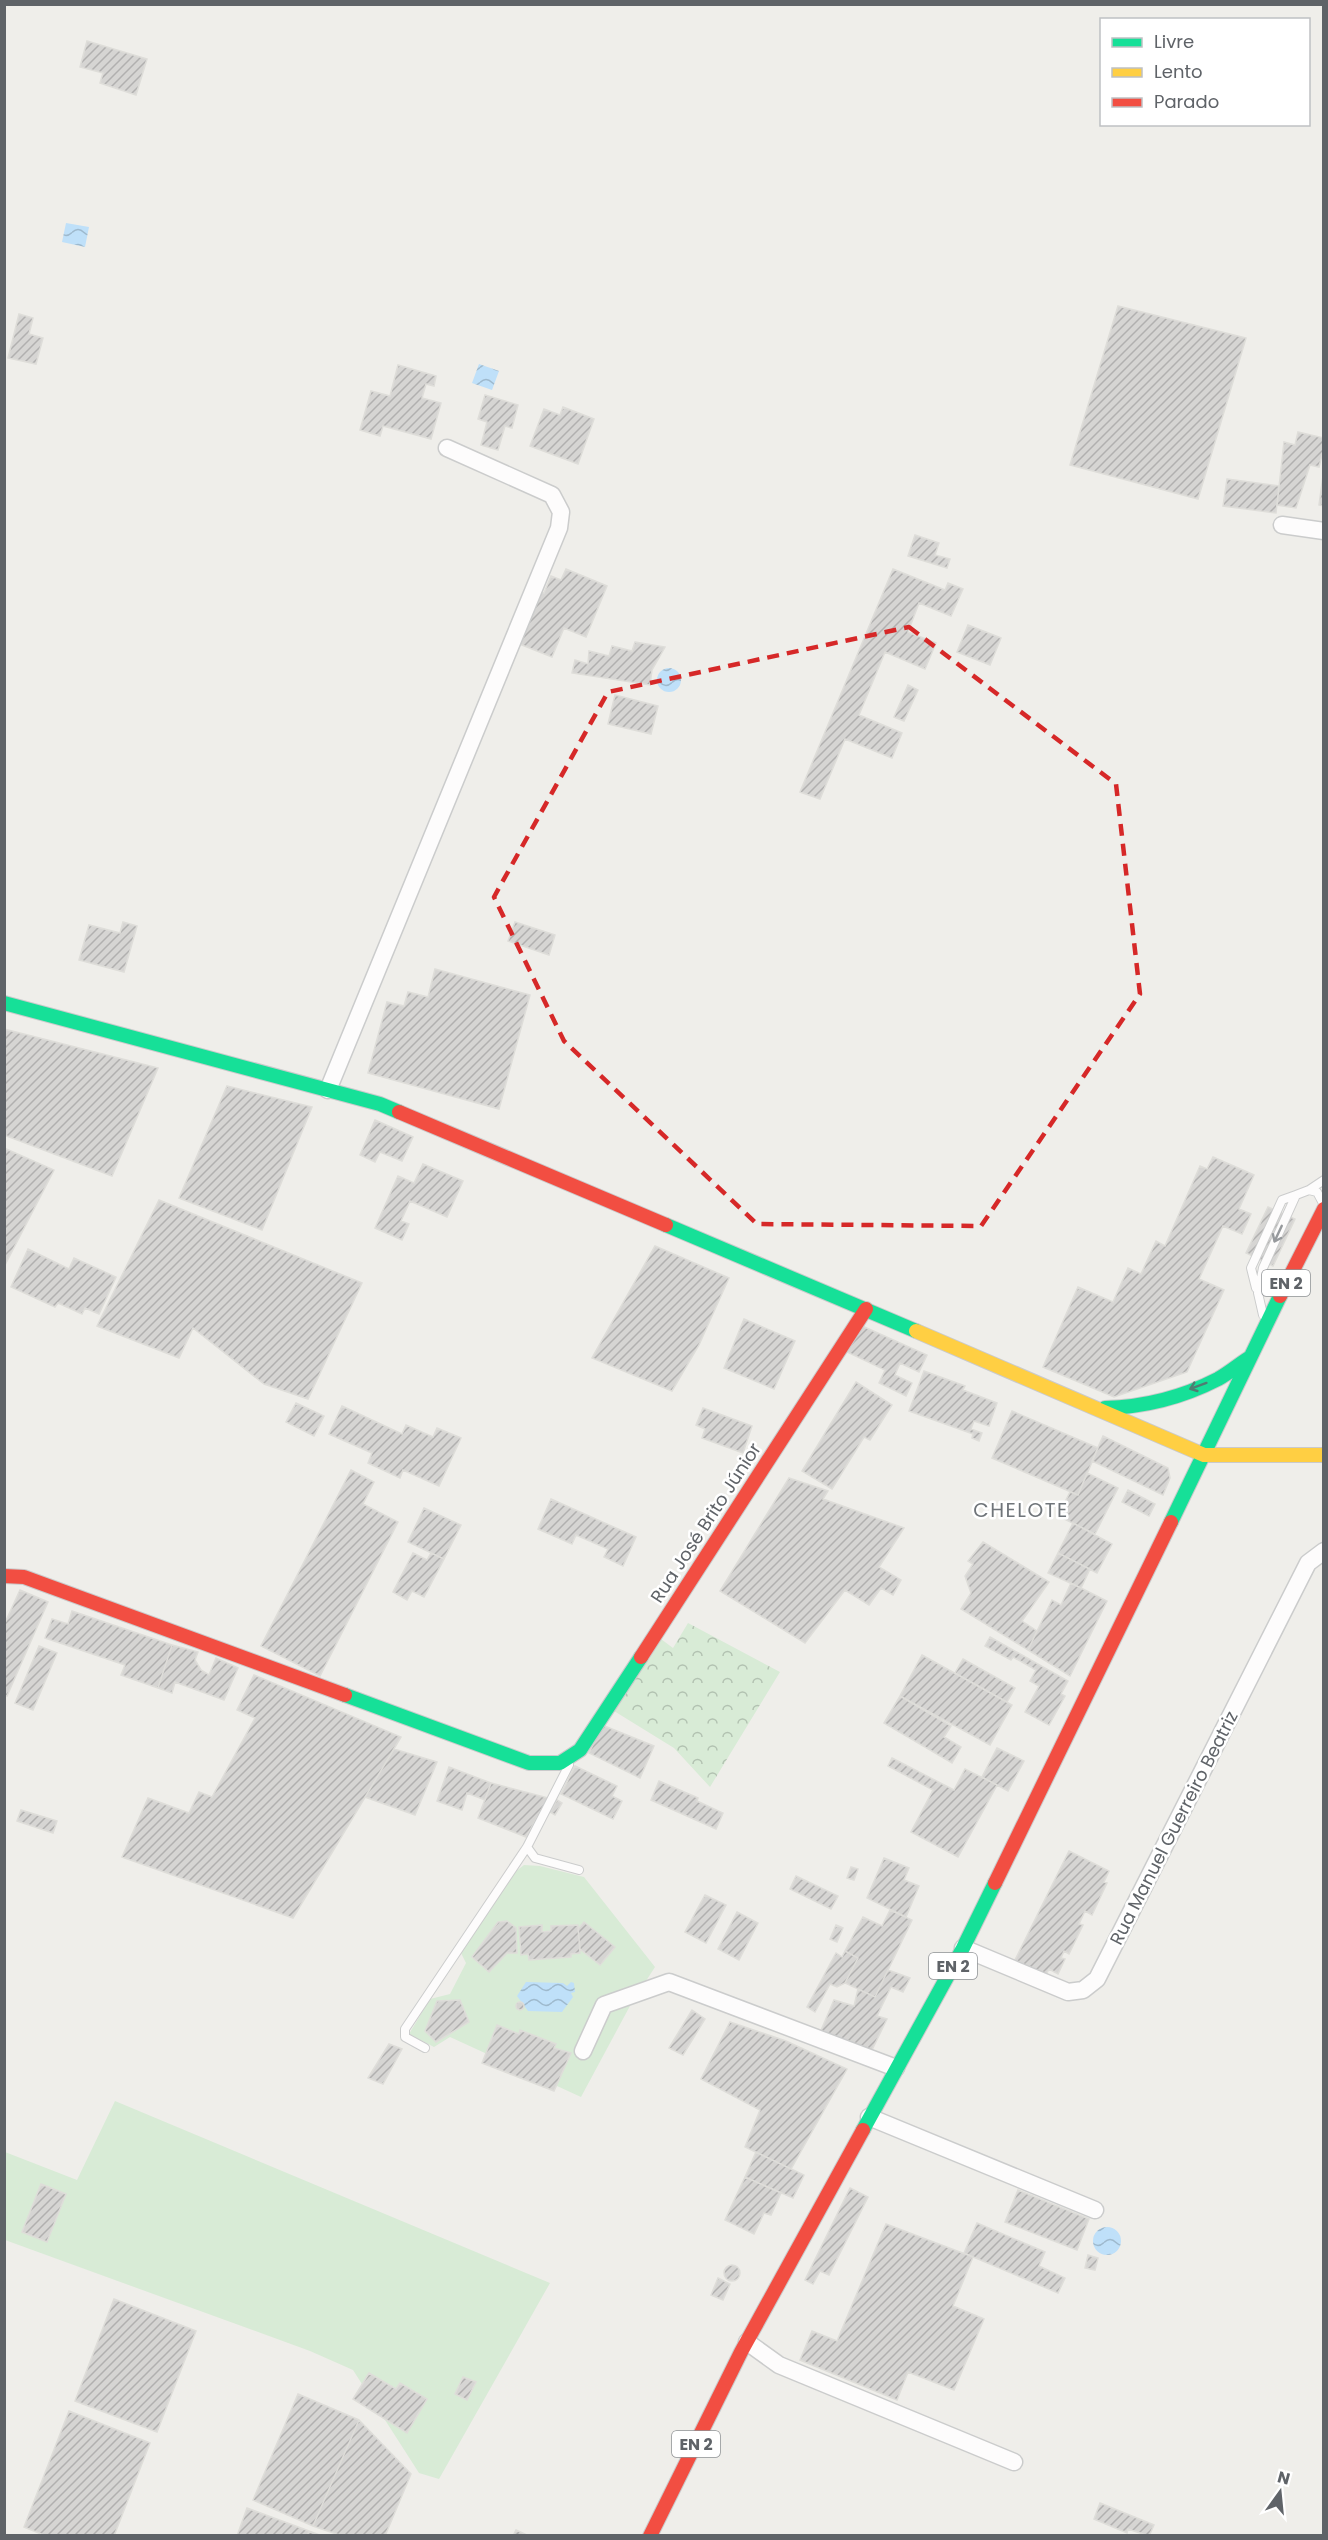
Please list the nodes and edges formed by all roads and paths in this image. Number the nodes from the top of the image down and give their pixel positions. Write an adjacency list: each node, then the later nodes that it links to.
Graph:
1 (447, 448): 5 (street)
2 (1282, 525): 3 (street)
3 (1323, 531)
4 (4, 1003): 5 (street)
5 (328, 1090): 9 (street)
6 (1323, 1180): 7 (lane)
7 (1309, 1190): 8 (lane); 10 (lane, one-way to 10)
8 (1323, 1207): 10 (street, EN 2)
9 (866, 1309): 12 (street); 17 (street, Rua José Brito Júnior)
10 (1265, 1326): 11 (street, EN 2)
11 (1249, 1358): 12 (street, one-way to 12); 13 (street, EN 2)
12 (1099, 1408): 13 (street)
13 (1204, 1455): 14 (street); 20 (street, EN 2)
14 (1323, 1455)
15 (1323, 1551): 20 (street, Rua Manuel Guerreiro Beatriz)
16 (4, 1575): 17 (street)
17 (574, 1754): 18 (lane)
18 (527, 1847): 19 (lane); 21 (lane)
19 (579, 1870)
20 (963, 1948): 23 (street, EN 2)
21 (425, 2048)
22 (583, 2051): 23 (street)
23 (896, 2068): 24 (street, EN 2)
24 (870, 2117): 25 (street); 26 (street, EN 2)
25 (1095, 2210)
26 (747, 2342): 27 (street); 28 (street, EN 2)
27 (1014, 2462)
28 (650, 2535)

